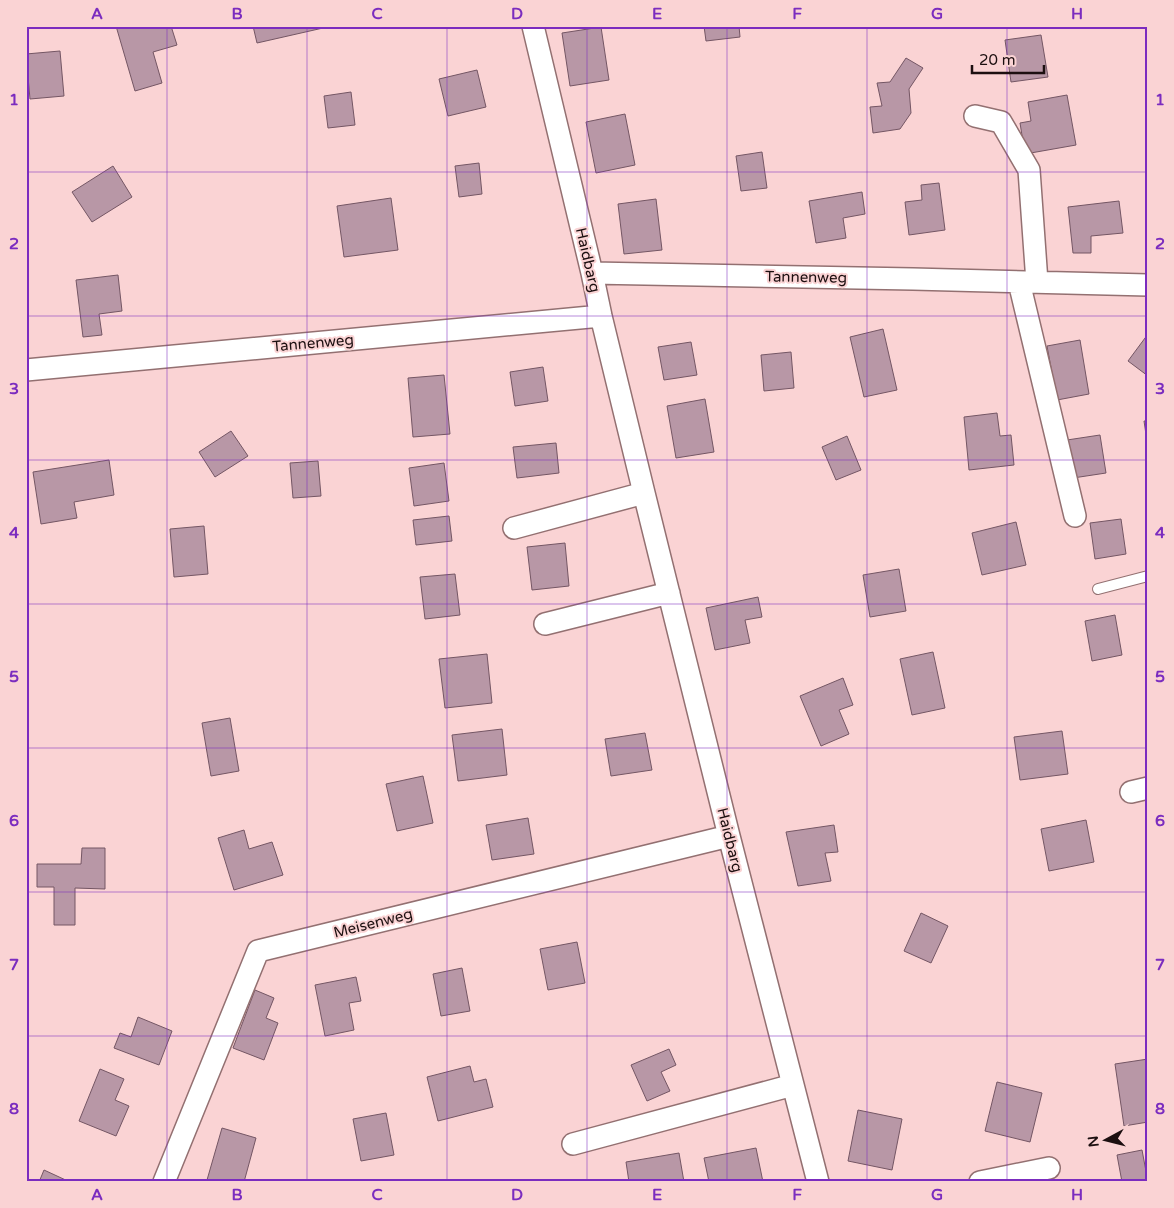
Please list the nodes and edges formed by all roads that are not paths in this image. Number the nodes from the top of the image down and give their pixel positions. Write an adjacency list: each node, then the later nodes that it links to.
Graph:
1 (533, 26): 3 (street, Haidbarg)
2 (975, 116): 4 (street)
3 (592, 273): 4 (street, Tannenweg); 6 (street, Haidbarg)
4 (1028, 282): 5 (street, Tannenweg); 9 (street)
5 (1148, 285)
6 (601, 316): 7 (street, Tannenweg); 8 (street, Haidbarg)
7 (26, 370)
8 (644, 493): 10 (street); 13 (street, Haidbarg)
9 (1075, 516)
10 (514, 528)
11 (1148, 576): 12 (lane)
12 (1098, 589)
13 (669, 594): 14 (street); 15 (street, Haidbarg)
14 (545, 624)
15 (729, 836): 16 (street, Haidbarg); 19 (street, Meisenweg)
16 (793, 1085): 17 (street); 20 (street, Haidbarg)
17 (573, 1144)
18 (1049, 1168): 21 (street)
19 (164, 1182)
20 (818, 1182)
21 (980, 1182)

